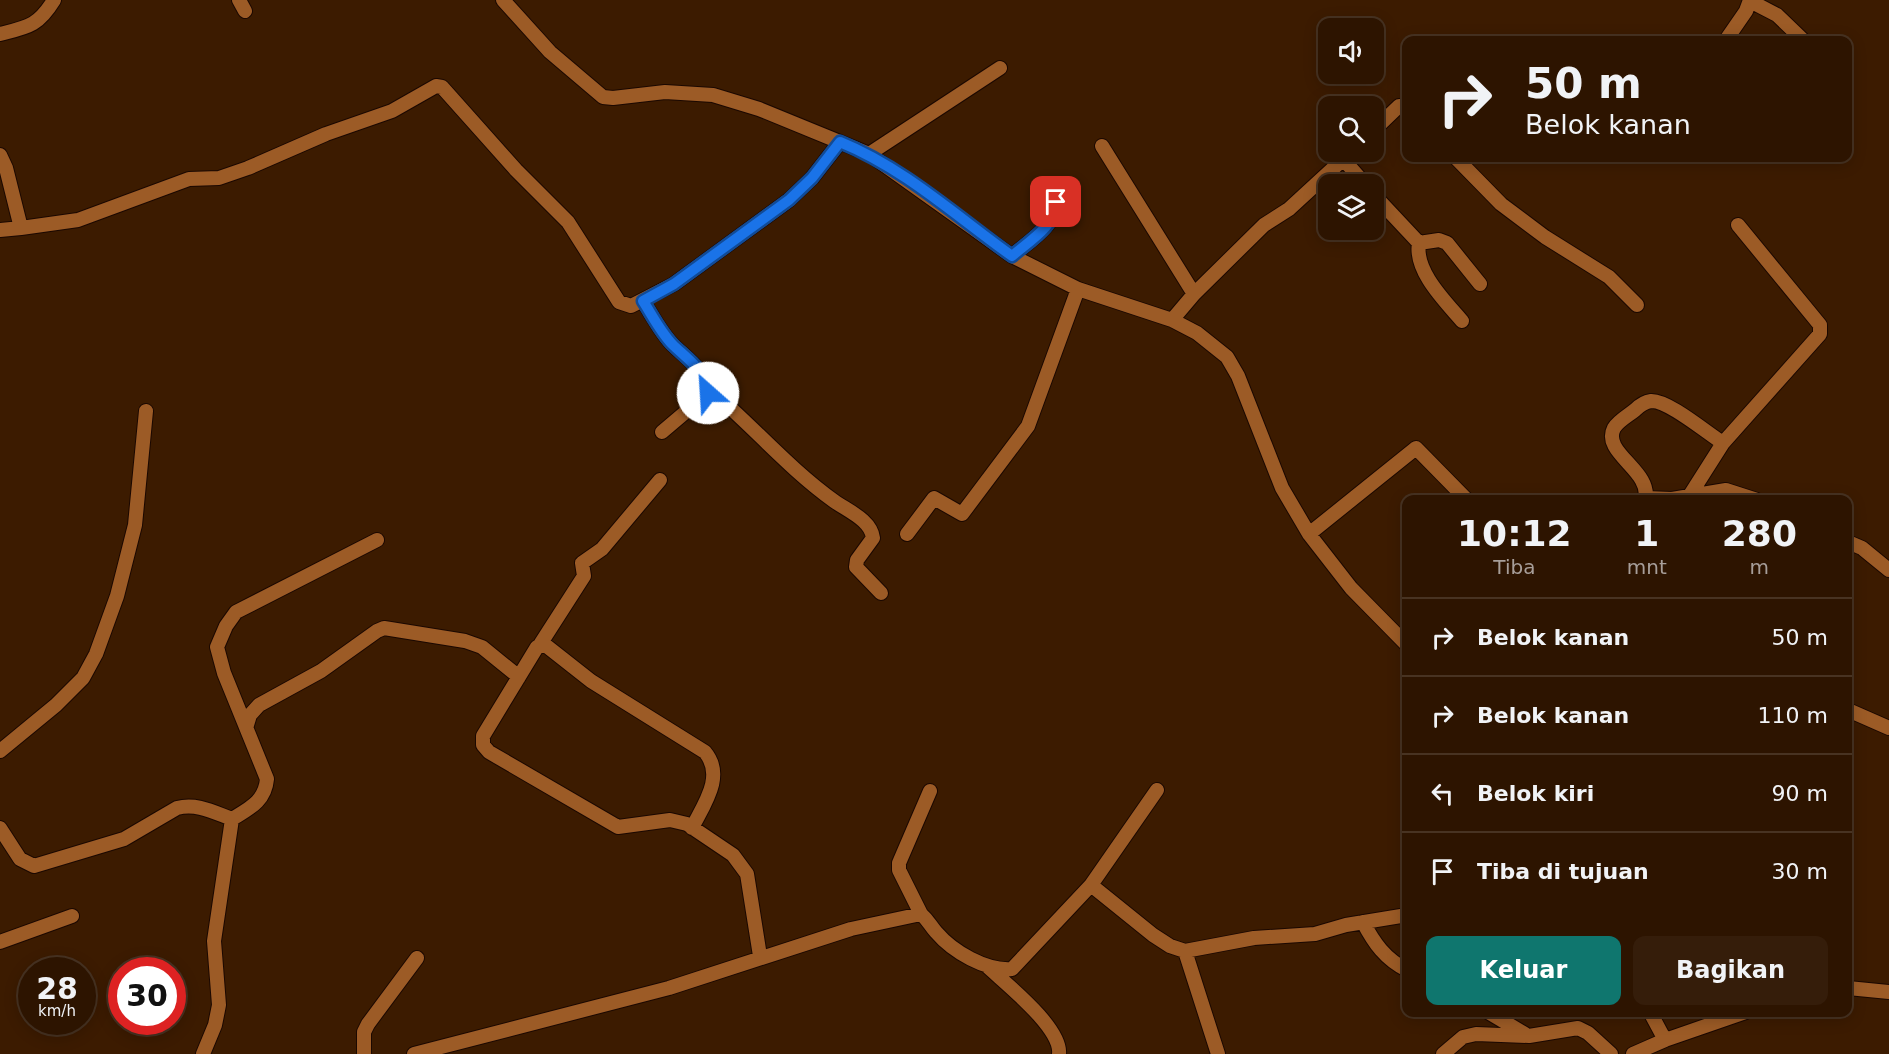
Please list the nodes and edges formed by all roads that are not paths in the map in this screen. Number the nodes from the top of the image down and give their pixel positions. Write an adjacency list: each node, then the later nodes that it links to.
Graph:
1 (54, 0): 4 (street)
2 (503, 0): 10 (street)
3 (1750, 0): 5 (street); 6 (street)
4 (0, 34)
5 (1729, 36)
6 (1799, 36)
7 (1000, 68): 12 (street)
8 (1402, 106): 9 (street)
9 (1384, 120)
10 (840, 142): 12 (street); 26 (street)
11 (1102, 146): 25 (street)
12 (869, 154): 22 (street)
13 (0, 155): 19 (street)
14 (1339, 162): 25 (street)
15 (1460, 162): 27 (street)
16 (1051, 194): 22 (street)
17 (1384, 206): 21 (street)
18 (1738, 225): 33 (street)
19 (21, 228): 20 (street); 26 (street)
20 (0, 230)
21 (1419, 243): 23 (street); 29 (street)
22 (1012, 256): 24 (street)
23 (1480, 284)
24 (1078, 290): 28 (street); 39 (street)
25 (1194, 294): 28 (street)
26 (643, 301): 30 (street)
27 (1637, 305)
28 (1172, 320): 40 (street)
29 (1462, 321)
30 (709, 388): 32 (street); 44 (street)
31 (146, 411): 51 (street)
32 (662, 432)
33 (1723, 443): 36 (street); 37 (street)
34 (660, 480): 46 (street)
35 (1462, 495): 40 (street)
36 (1645, 495)
37 (1690, 495): 38 (street)
38 (1742, 495)
39 (907, 534)
40 (1308, 534): 45 (street)
41 (377, 540): 49 (street)
42 (1852, 544): 43 (street)
43 (1889, 570)
44 (881, 593)
45 (1402, 640)
46 (542, 643): 47 (street); 56 (street)
47 (519, 677): 49 (street); 56 (street)
48 (1852, 712): 50 (street)
49 (247, 725): 54 (street)
50 (1889, 728)
51 (0, 751)
52 (1157, 790): 57 (street)
53 (930, 791): 58 (street)
54 (232, 819): 55 (street); 75 (street)
55 (0, 828)
56 (692, 828): 64 (street)
57 (1091, 885): 63 (street); 66 (street)
58 (921, 914): 64 (street); 66 (street)
59 (72, 916): 62 (street)
60 (1402, 916): 61 (street)
61 (1363, 922): 63 (street); 67 (street)
62 (0, 942)
63 (1185, 951): 79 (street)
64 (760, 956): 77 (street)
65 (417, 958): 76 (street)
66 (987, 967): 78 (street)
67 (1402, 967)
68 (1852, 988): 69 (street)
69 (1889, 992)
70 (1497, 1017): 73 (street)
71 (1653, 1017): 74 (street)
72 (1732, 1017): 74 (street)
73 (1529, 1036): 80 (street); 81 (street)
74 (1665, 1040): 82 (street)
75 (203, 1054)
76 (364, 1054)
77 (414, 1054)
78 (1059, 1054)
79 (1218, 1054)
80 (1443, 1054)
81 (1611, 1054)
82 (1633, 1054)

